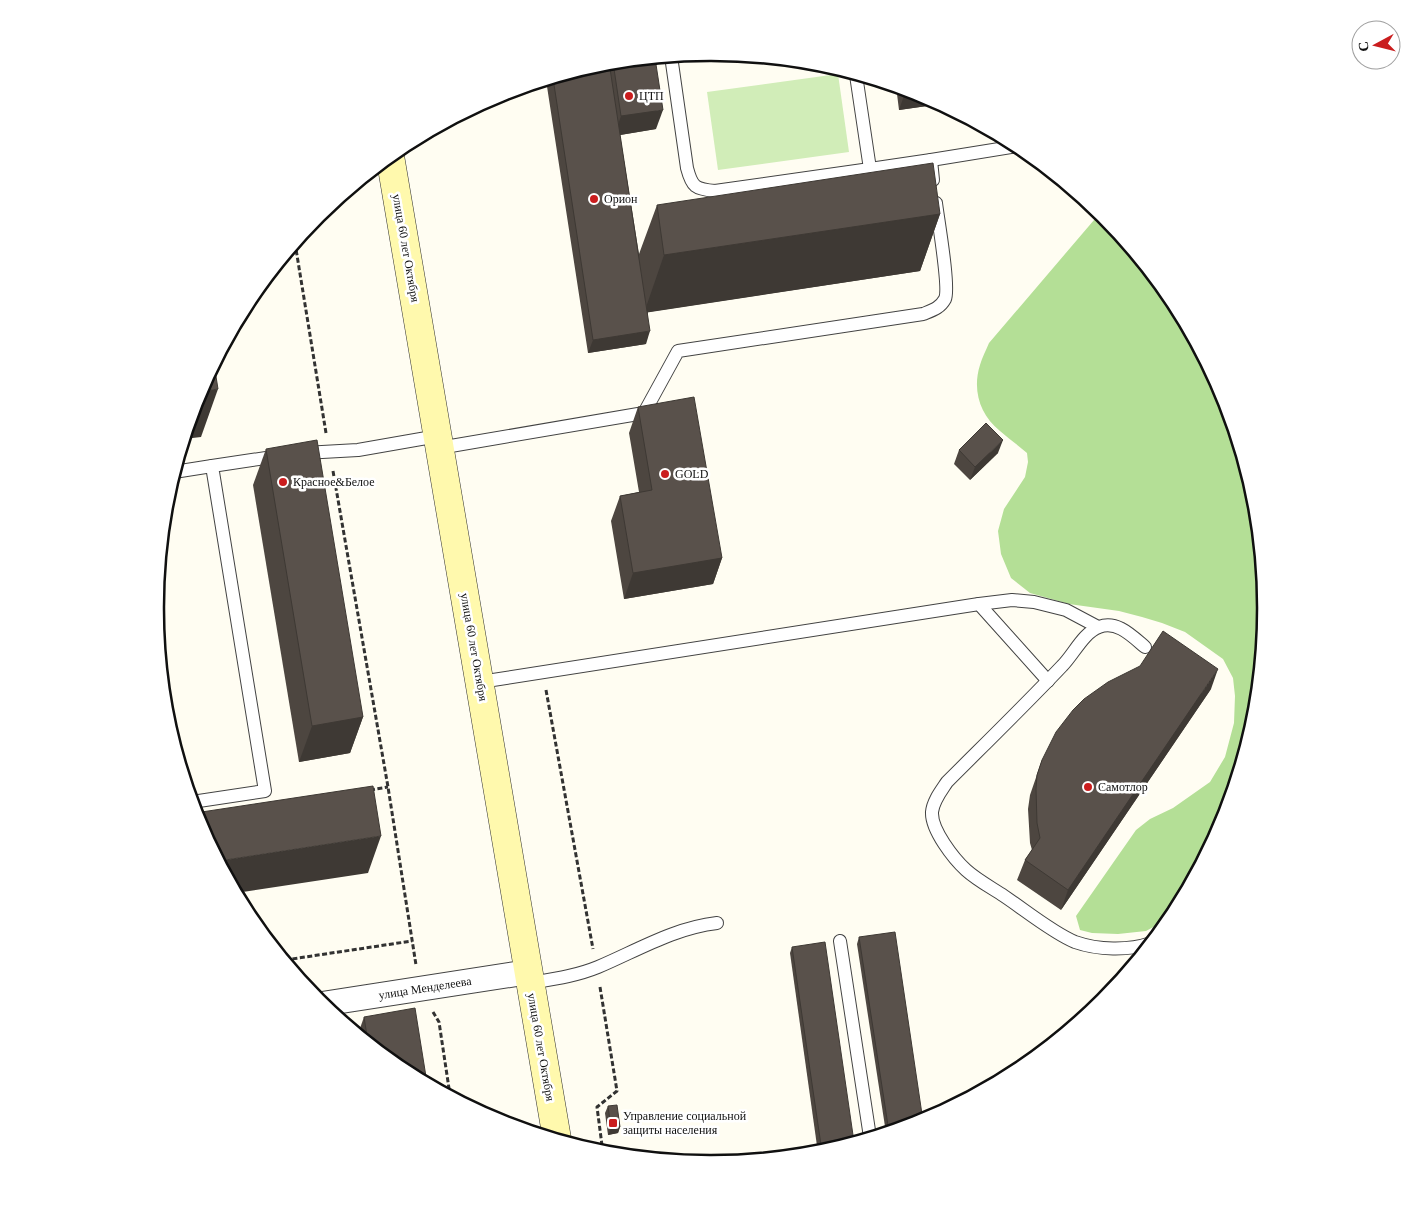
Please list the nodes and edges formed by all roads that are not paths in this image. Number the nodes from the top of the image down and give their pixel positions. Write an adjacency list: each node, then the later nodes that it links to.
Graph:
1 (672, 62): 6 (lane)
2 (857, 81): 6 (lane)
3 (1006, 148): 4 (lane)
4 (931, 160): 6 (lane); 7 (lane)
5 (391, 164): 7 (main road, улица 60 лет Октября)
6 (870, 169)
7 (438, 442): 8 (lane); 14 (main road, улица 60 лет Октября)
8 (212, 466): 9 (lane); 15 (lane)
9 (181, 471)
10 (979, 604): 11 (lane); 13 (lane); 14 (lane)
11 (1098, 627): 12 (lane); 13 (lane)
12 (1145, 647)
13 (1048, 681): 18 (lane)
14 (480, 682): 19 (main road, улица 60 лет Октября)
15 (199, 801)
16 (717, 923): 19 (lane)
17 (840, 941): 21 (lane)
18 (1140, 945)
19 (530, 978): 20 (street, улица Менделеева); 22 (main road, улица 60 лет Октября)
20 (332, 1003)
21 (869, 1131)
22 (556, 1132)

